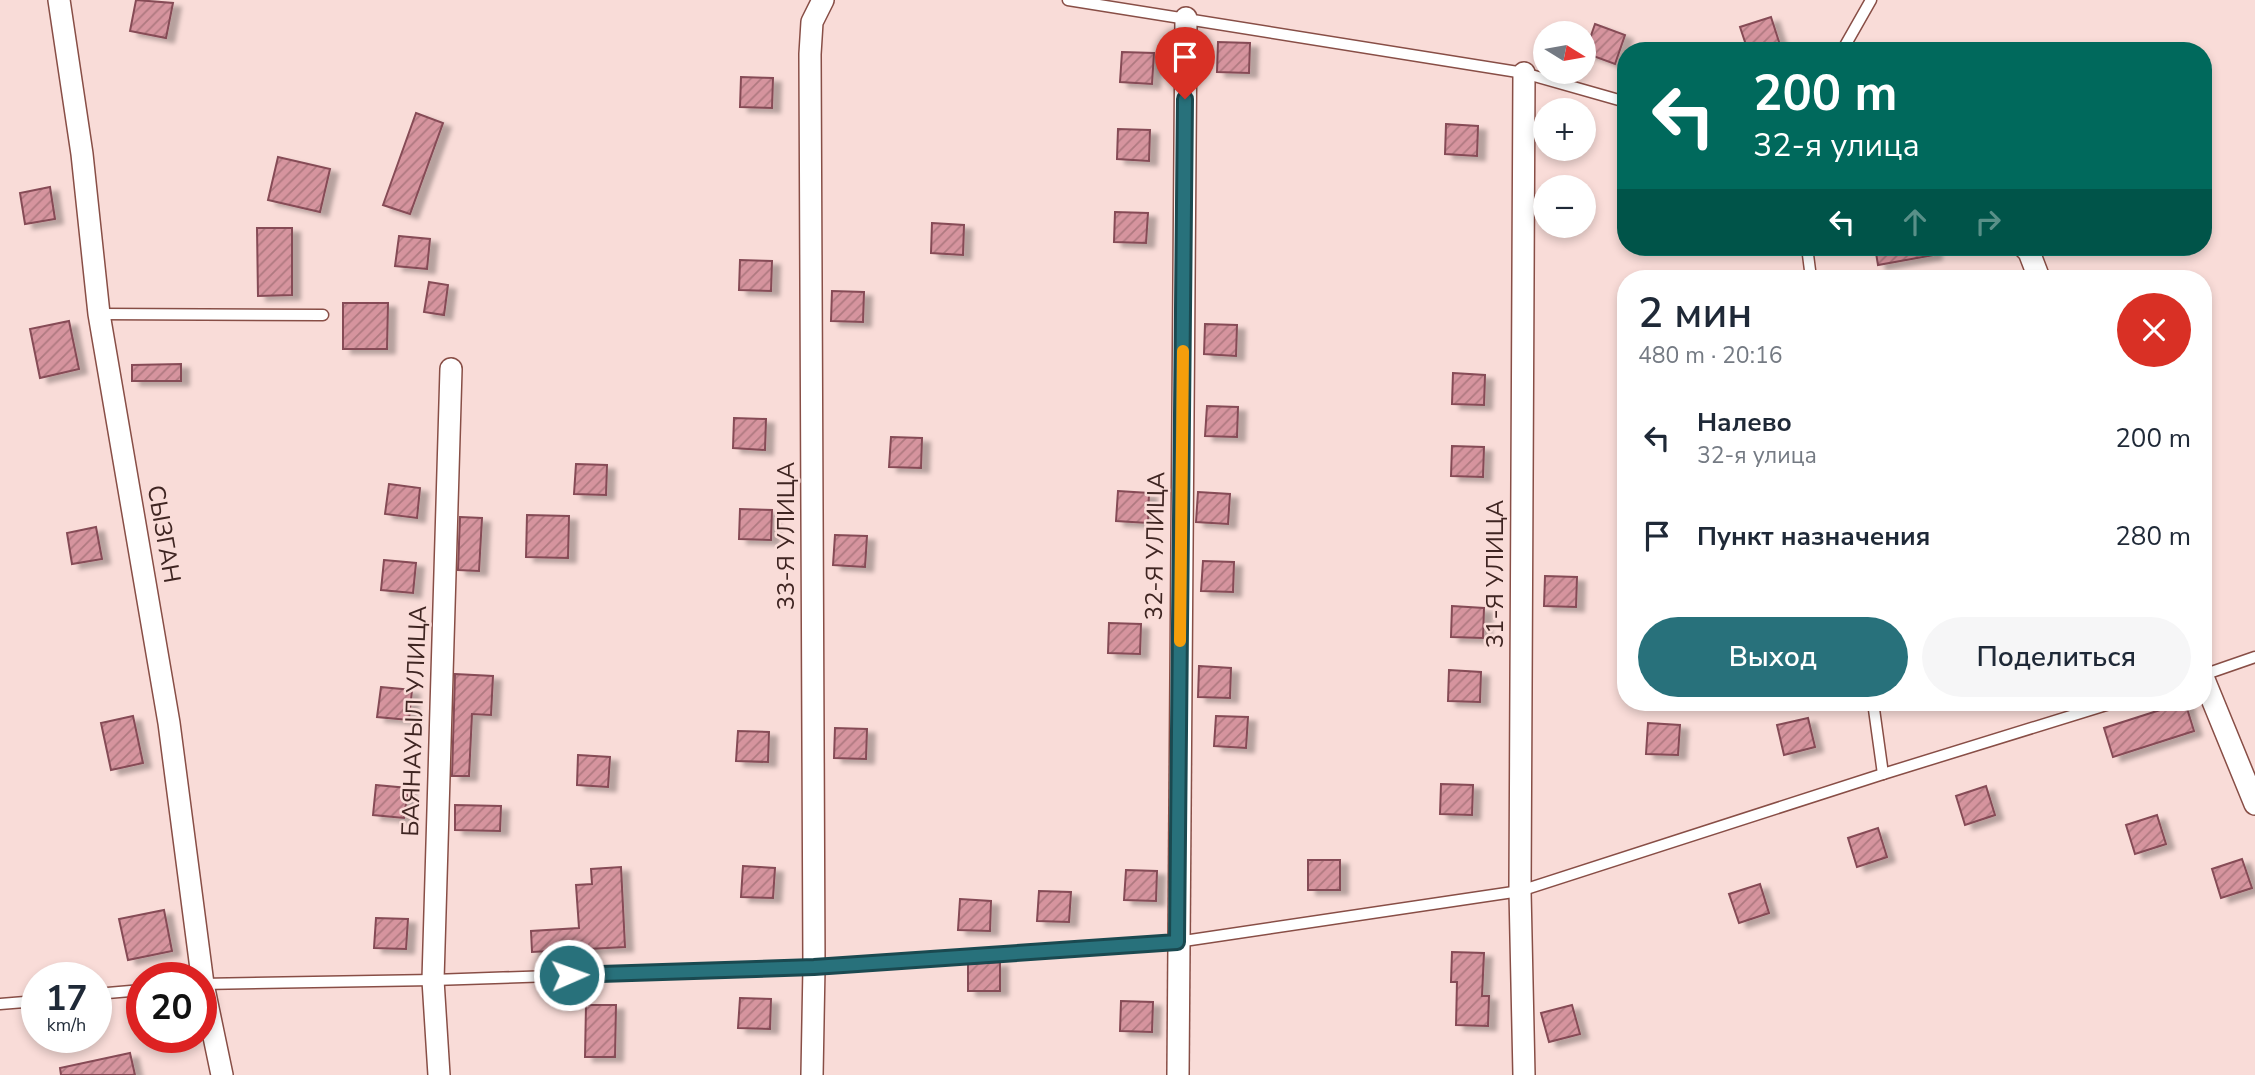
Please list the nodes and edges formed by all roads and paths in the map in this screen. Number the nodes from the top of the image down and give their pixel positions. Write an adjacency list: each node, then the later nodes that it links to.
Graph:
1 (59, 0): 9 (street, СЫЗГАН)
2 (823, 0): 22 (street, 33-Я УЛИЦА)
3 (1068, 0): 5 (lane)
4 (1871, 0): 6 (lane)
5 (1186, 18): 7 (lane); 20 (street, 32-Я УЛИЦА)
6 (1847, 42)
7 (1524, 73): 8 (lane); 19 (street, 31-Я УЛИЦА)
8 (1617, 99)
9 (99, 314): 10 (lane); 21 (street, СЫЗГАН)
10 (323, 316)
11 (451, 369): 23 (street, БАЯНАУЫЛ УЛИЦА)
12 (2255, 657): 13 (lane)
13 (2212, 673)
14 (2212, 698): 18 (street)
15 (1874, 711): 17 (lane)
16 (2087, 711): 17 (lane)
17 (1883, 774): 19 (lane)
18 (2255, 804)
19 (1520, 891): 20 (lane); 32 (street, 31-Я УЛИЦА)
20 (1177, 942): 22 (lane); 31 (street, 32-Я УЛИЦА)
21 (199, 962)
22 (814, 967): 23 (lane); 30 (street, 33-Я УЛИЦА)
23 (433, 980): 24 (lane); 29 (street, БАЯНАУЫЛ УЛИЦА)
24 (217, 984)
25 (21, 1002): 26 (lane)
26 (0, 1004)
27 (217, 1052): 28 (street, СЫЗГАН)
28 (222, 1075)
29 (439, 1075)
30 (812, 1075)
31 (1178, 1075)
32 (1524, 1075)

